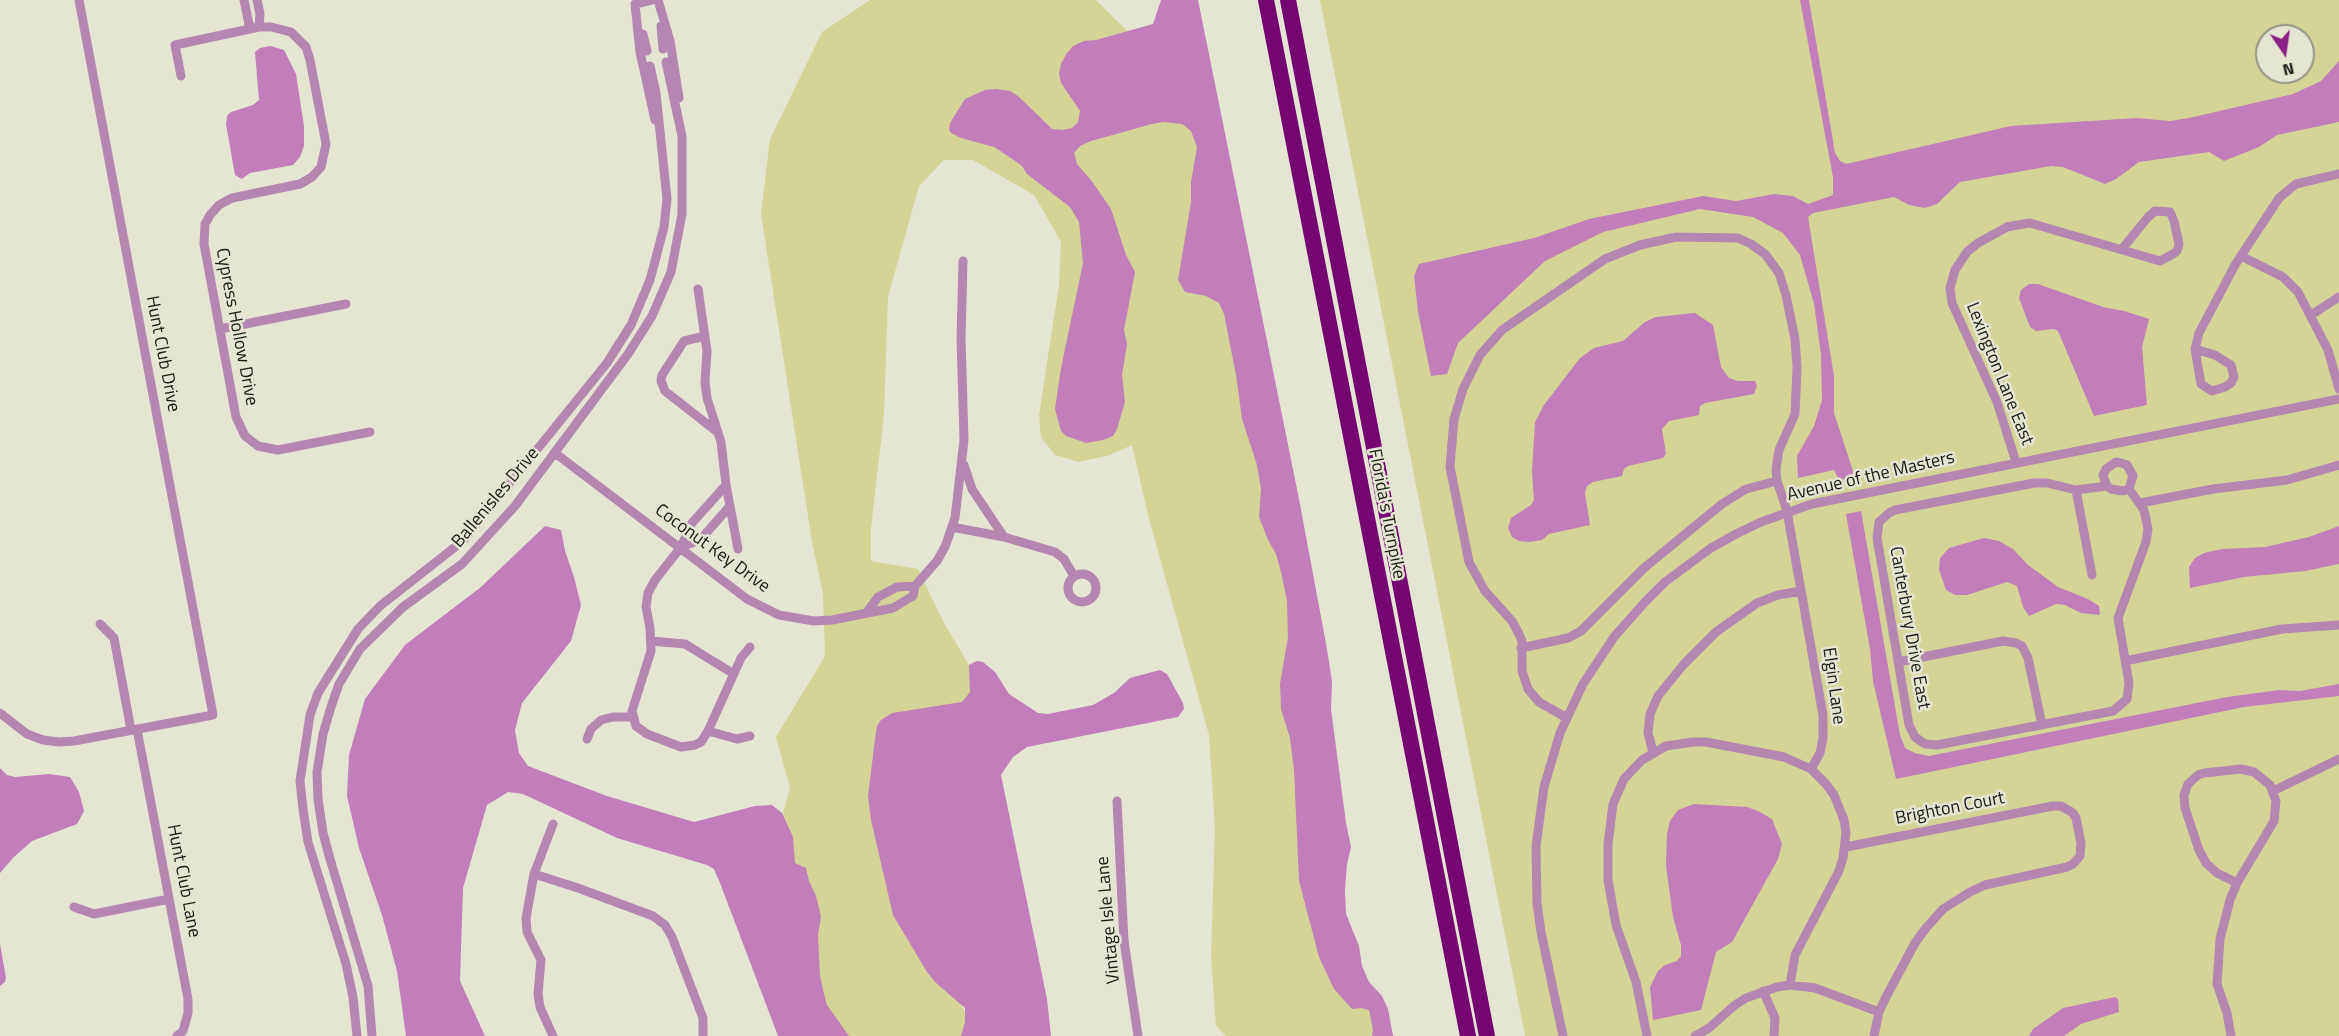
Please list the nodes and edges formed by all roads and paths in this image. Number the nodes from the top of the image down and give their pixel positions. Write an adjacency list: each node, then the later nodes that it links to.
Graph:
1 (79, 0): 69 (street, Hunt Club Drive)
2 (244, 0): 9 (street)
3 (257, 0): 9 (street)
4 (652, 0): 8 (street)
5 (658, 0): 10 (street); 17 (street)
6 (1266, 0): 93 (highway, Florida's Turnpike)
7 (1288, 0): 94 (highway, Florida's Turnpike)
8 (635, 2): 11 (street); 18 (street)
9 (254, 28): 14 (street, Cypress Hollow Drive); 27 (street, Cypress Hollow Drive)
10 (663, 49)
11 (647, 51)
12 (666, 63): 15 (street, Ballenisles Drive)
13 (650, 66): 16 (street, Ballenisles Drive)
14 (181, 76)
15 (672, 90): 16 (street); 17 (street, Ballenisles Drive)
16 (656, 93): 18 (street, Ballenisles Drive)
17 (682, 136): 35 (street, Ballenisles Drive)
18 (663, 145): 88 (street, Ballenisles Drive)
19 (2339, 174): 21 (street)
20 (2121, 249): 20 (street, Lexington Lane East); 37 (street, Lexington Lane East)
21 (2241, 256): 26 (street); 29 (street)
22 (963, 261): 36 (street, Coconut Key Drive)
23 (698, 289): 28 (street)
24 (2339, 297): 26 (street)
25 (346, 304): 27 (street)
26 (2311, 315): 30 (street)
27 (220, 329): 32 (street, Cypress Hollow Drive)
28 (705, 336): 33 (street); 33 (street)
29 (2195, 349): 29 (street)
30 (2339, 389)
31 (2339, 399): 34 (street, Avenue of the Masters)
32 (370, 432)
33 (717, 432): 41 (street)
34 (2112, 444): 37 (street, Avenue of the Masters); 38 (street)
35 (555, 453): 50 (street, Coconut Key Drive); 89 (street, Ballenisles Drive)
36 (962, 457): 48 (street, Coconut Key Drive); 49 (street)
37 (2016, 462): 47 (street, Avenue of the Masters)
38 (2116, 462): 42 (street); 43 (street)
39 (2339, 465): 45 (street)
40 (1777, 481): 47 (street, Elgin Lane); 61 (street); 61 (street)
41 (726, 485): 46 (street); 50 (street)
42 (2107, 486): 43 (street, Canterbury Drive East); 44 (street, Canterbury Drive East)
43 (2129, 489): 45 (street)
44 (2076, 490): 52 (street); 63 (street, Canterbury Drive East)
45 (2140, 503): 62 (street, Canterbury Drive East)
46 (730, 506): 50 (street); 51 (street)
47 (1787, 511): 55 (street, Elgin Lane); 67 (street, Avenue of the Masters)
48 (952, 527): 49 (street); 54 (street, Coconut Key Drive)
49 (1004, 537): 53 (street)
50 (681, 547): 56 (street, Coconut Key Drive); 59 (street)
51 (738, 549)
52 (2092, 575)
53 (1074, 576)
54 (915, 586): 56 (street, Coconut Key Drive); 56 (street, Coconut Key Drive)
55 (1801, 591): 73 (street); 75 (street, Elgin Lane)
56 (867, 612)
57 (100, 624): 69 (street, Hunt Club Lane)
58 (2339, 625): 62 (street)
59 (651, 641): 64 (street); 66 (street)
60 (750, 647): 64 (street)
61 (1521, 648): 67 (street)
62 (2125, 661): 68 (street, Canterbury Drive East)
63 (1898, 662): 68 (street); 68 (street, Canterbury Drive East)
64 (734, 674): 70 (street)
65 (0, 713): 69 (street)
66 (632, 717): 70 (street); 72 (street)
67 (1567, 718): 95 (street, Avenue of the Masters)
68 (2042, 724)
69 (134, 730): 82 (street, Hunt Club Lane)
70 (708, 731): 71 (street)
71 (750, 736)
72 (587, 739)
73 (1653, 752): 75 (street); 96 (street)
74 (2339, 759): 76 (street)
75 (1811, 769): 79 (street)
76 (2273, 790): 81 (street); 81 (street)
77 (1117, 801): 92 (street, Vintage Isle Lane)
78 (553, 824): 80 (street)
79 (1845, 847): 84 (street); 86 (street, Brighton Court)
80 (534, 874): 90 (street); 91 (street)
81 (2237, 883): 100 (street)
82 (169, 899): 83 (street); 87 (street, Hunt Club Lane)
83 (74, 907)
84 (1790, 985): 85 (street); 86 (street)
85 (1763, 991): 97 (street); 98 (street)
86 (1879, 1012): 99 (street)
87 (177, 1036)
88 (357, 1036)
89 (372, 1036)
90 (552, 1036)
91 (703, 1036)
92 (1138, 1036)
93 (1468, 1036)
94 (1487, 1036)
95 (1563, 1036)
96 (1647, 1036)
97 (1695, 1036)
98 (1774, 1036)
99 (1874, 1036)
100 (2231, 1036)

